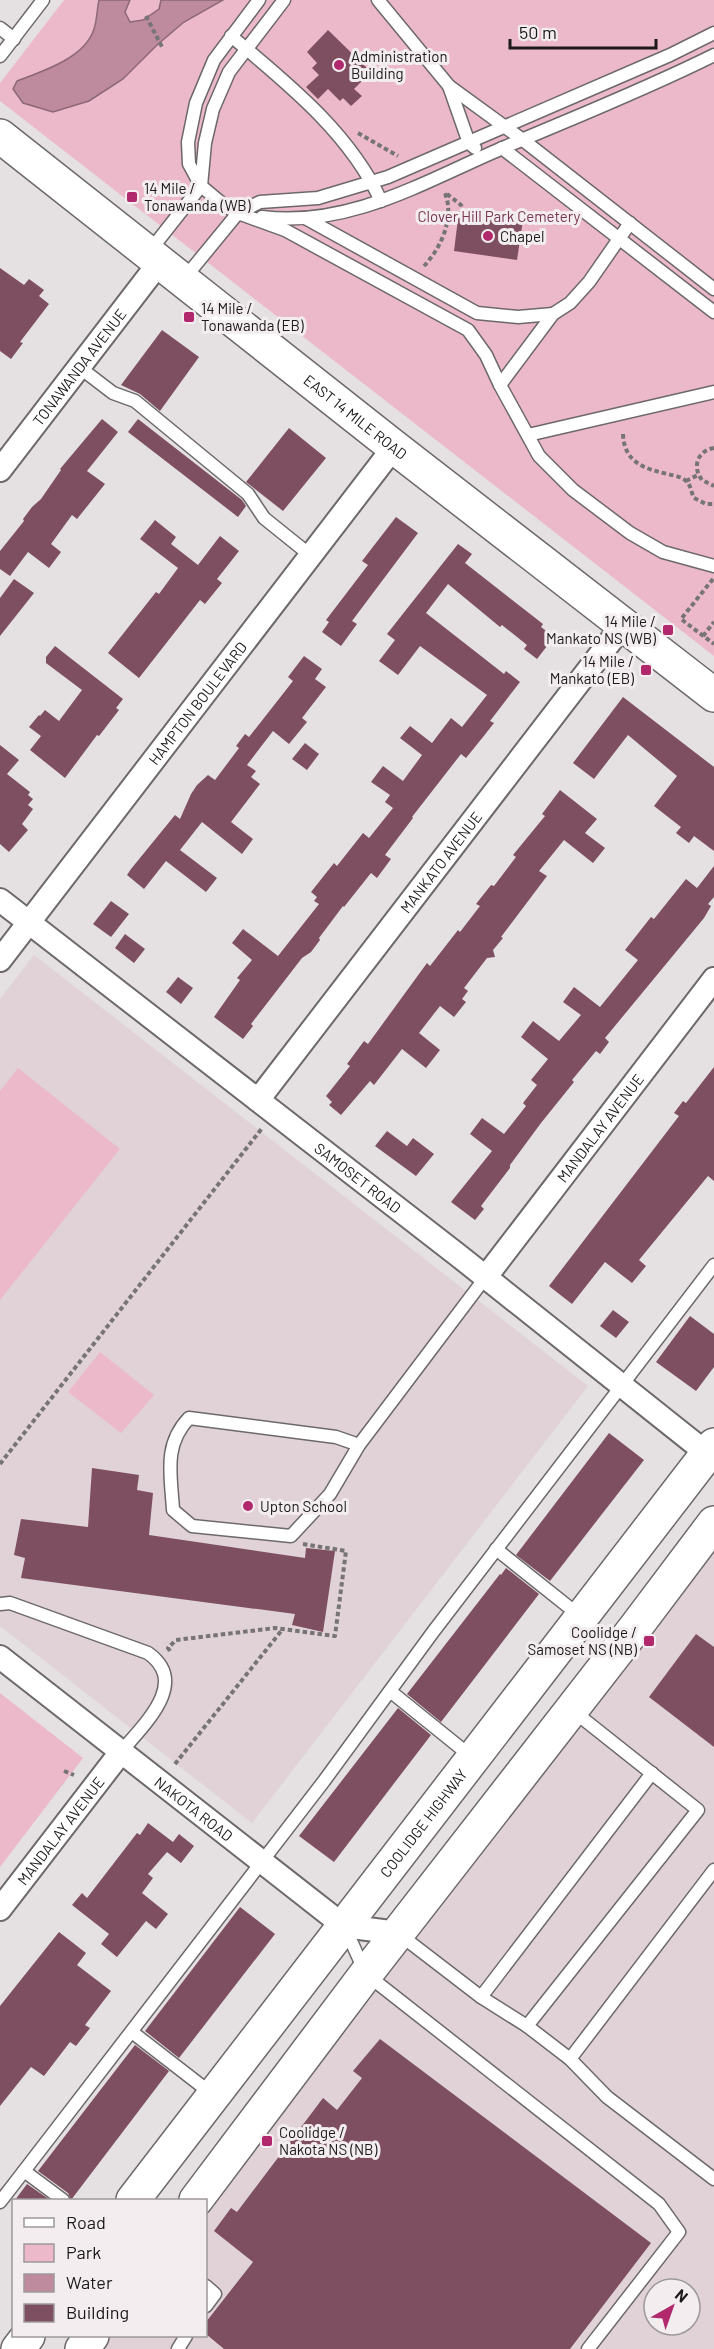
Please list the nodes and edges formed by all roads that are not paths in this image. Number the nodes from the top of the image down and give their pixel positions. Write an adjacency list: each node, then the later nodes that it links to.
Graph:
1 (43, 0): 8 (lane)
2 (259, 0): 7 (lane)
3 (284, 0): 9 (lane)
4 (378, 0): 12 (lane)
5 (0, 28): 8 (lane)
6 (714, 33): 13 (lane)
7 (231, 36): 9 (lane); 20 (lane)
8 (14, 39): 11 (lane)
9 (246, 48): 19 (lane); 20 (lane)
10 (714, 55): 15 (lane)
11 (0, 56)
12 (449, 86): 13 (lane); 16 (lane)
13 (506, 127): 15 (lane); 16 (lane)
14 (0, 136): 26 (main road, EAST 14 MILE ROAD)
15 (523, 140): 17 (lane); 24 (lane)
16 (470, 143): 18 (lane); 19 (lane)
17 (502, 148): 18 (lane); 25 (lane)
18 (484, 156): 21 (lane)
19 (372, 182): 21 (lane); 22 (lane)
20 (201, 186): 22 (lane); 26 (lane)
21 (381, 201): 23 (lane)
22 (237, 213): 23 (lane); 26 (lane); 31 (lane)
23 (307, 219): 29 (lane)
24 (630, 223): 25 (lane); 27 (lane)
25 (618, 239): 28 (lane); 30 (lane)
26 (163, 266): 32 (street, TONAWANDA AVENUE); 36 (main road, EAST 14 MILE ROAD)
27 (714, 289)
28 (714, 312)
29 (477, 313): 30 (lane); 31 (lane)
30 (553, 314): 33 (lane)
31 (468, 330): 33 (lane)
32 (79, 367): 37 (street, TONAWANDA AVENUE); 38 (lane)
33 (500, 385): 35 (lane)
34 (714, 392): 35 (lane)
35 (528, 435): 39 (lane)
36 (394, 447): 38 (street, HAMPTON BOULEVARD); 40 (main road, EAST 14 MILE ROAD)
37 (0, 470)
38 (310, 555): 43 (street, HAMPTON BOULEVARD)
39 (714, 566)
40 (623, 625): 41 (main road, EAST 14 MILE ROAD); 46 (street, MANKATO AVENUE)
41 (714, 695)
42 (0, 900): 43 (street, SAMOSET ROAD)
43 (29, 923): 44 (street, HAMPTON BOULEVARD); 46 (street, SAMOSET ROAD)
44 (0, 960)
45 (714, 979): 48 (street, MANDALAY AVENUE)
46 (258, 1100): 48 (street, SAMOSET ROAD)
47 (714, 1264): 49 (lane)
48 (485, 1278): 49 (street, SAMOSET ROAD); 50 (lane)
49 (621, 1386): 51 (street, SAMOSET ROAD); 53 (lane)
50 (359, 1445): 50 (lane)
51 (712, 1452): 55 (main road, COOLIDGE HIGHWAY)
52 (714, 1523): 59 (main road)
53 (496, 1549): 55 (lane); 58 (lane)
54 (0, 1604): 60 (lane)
55 (581, 1617): 57 (main road, COOLIDGE HIGHWAY)
56 (0, 1657): 60 (street, NAKOTA ROAD)
57 (534, 1679): 59 (main road); 61 (main road, COOLIDGE HIGHWAY)
58 (390, 1691): 61 (lane); 63 (lane)
59 (571, 1709): 62 (lane); 67 (main road)
60 (121, 1752): 63 (street, NAKOTA ROAD); 65 (street, MANDALAY AVENUE)
61 (473, 1758): 66 (main road, COOLIDGE HIGHWAY)
62 (652, 1773): 69 (lane); 70 (lane)
63 (262, 1862): 66 (street, NAKOTA ROAD); 71 (lane)
64 (714, 1870): 72 (lane)
65 (0, 1909)
66 (344, 1926): 67 (street, NAKOTA ROAD); 68 (lane); 73 (main road, COOLIDGE HIGHWAY)
67 (398, 1934): 68 (main road); 69 (lane)
68 (366, 1974): 78 (main road); 86 (lane)
69 (481, 1997): 70 (lane)
70 (527, 2026): 72 (lane)
71 (132, 2032): 73 (lane); 74 (lane)
72 (570, 2059): 75 (lane)
73 (214, 2095): 77 (main road, COOLIDGE HIGHWAY)
74 (24, 2171): 76 (lane); 79 (lane)
75 (714, 2180)
76 (62, 2199)
77 (134, 2199)
78 (197, 2199)
79 (0, 2202)
80 (207, 2287): 81 (lane)
81 (207, 2305)
82 (27, 2337): 84 (main road)
83 (91, 2337): 85 (main road)
84 (18, 2349)
85 (82, 2349)
86 (588, 2349)

